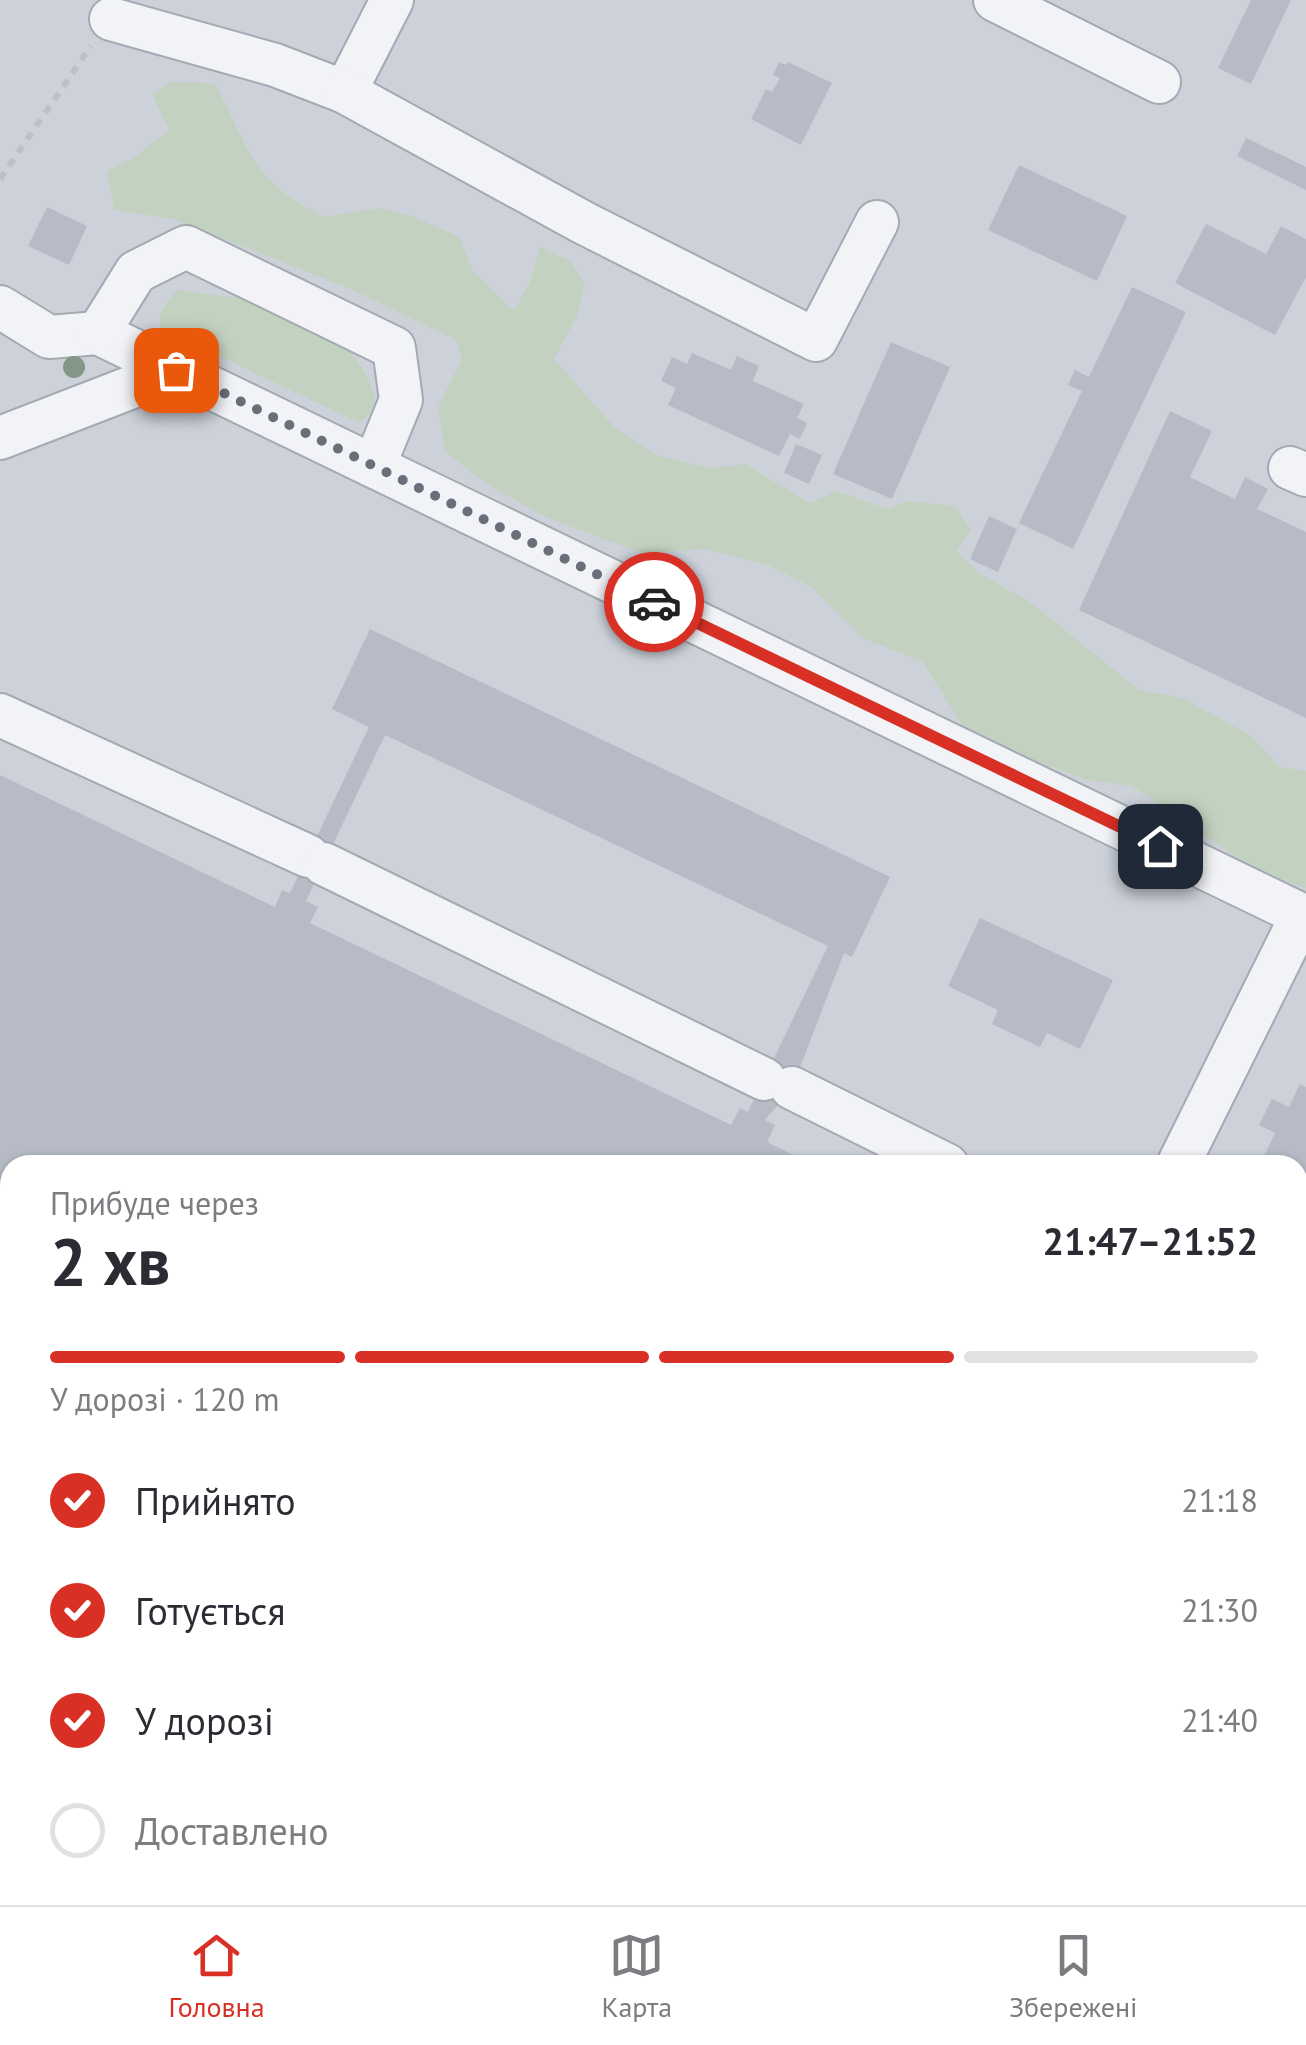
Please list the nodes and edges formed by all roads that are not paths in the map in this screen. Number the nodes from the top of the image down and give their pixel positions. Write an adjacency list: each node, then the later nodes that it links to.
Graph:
1 (392, 0): 5 (street)
2 (995, 0): 4 (street)
3 (110, 19): 5 (street)
4 (1159, 82)
5 (345, 92): 6 (street)
6 (877, 222)
7 (0, 307): 8 (street)
8 (98, 333): 9 (street); 11 (street)
9 (176, 370): 10 (street); 11 (street)
10 (0, 438)
11 (374, 466): 13 (street)
12 (0, 715): 14 (street)
13 (1304, 916): 15 (street)
14 (926, 1155)
15 (1183, 1155)

